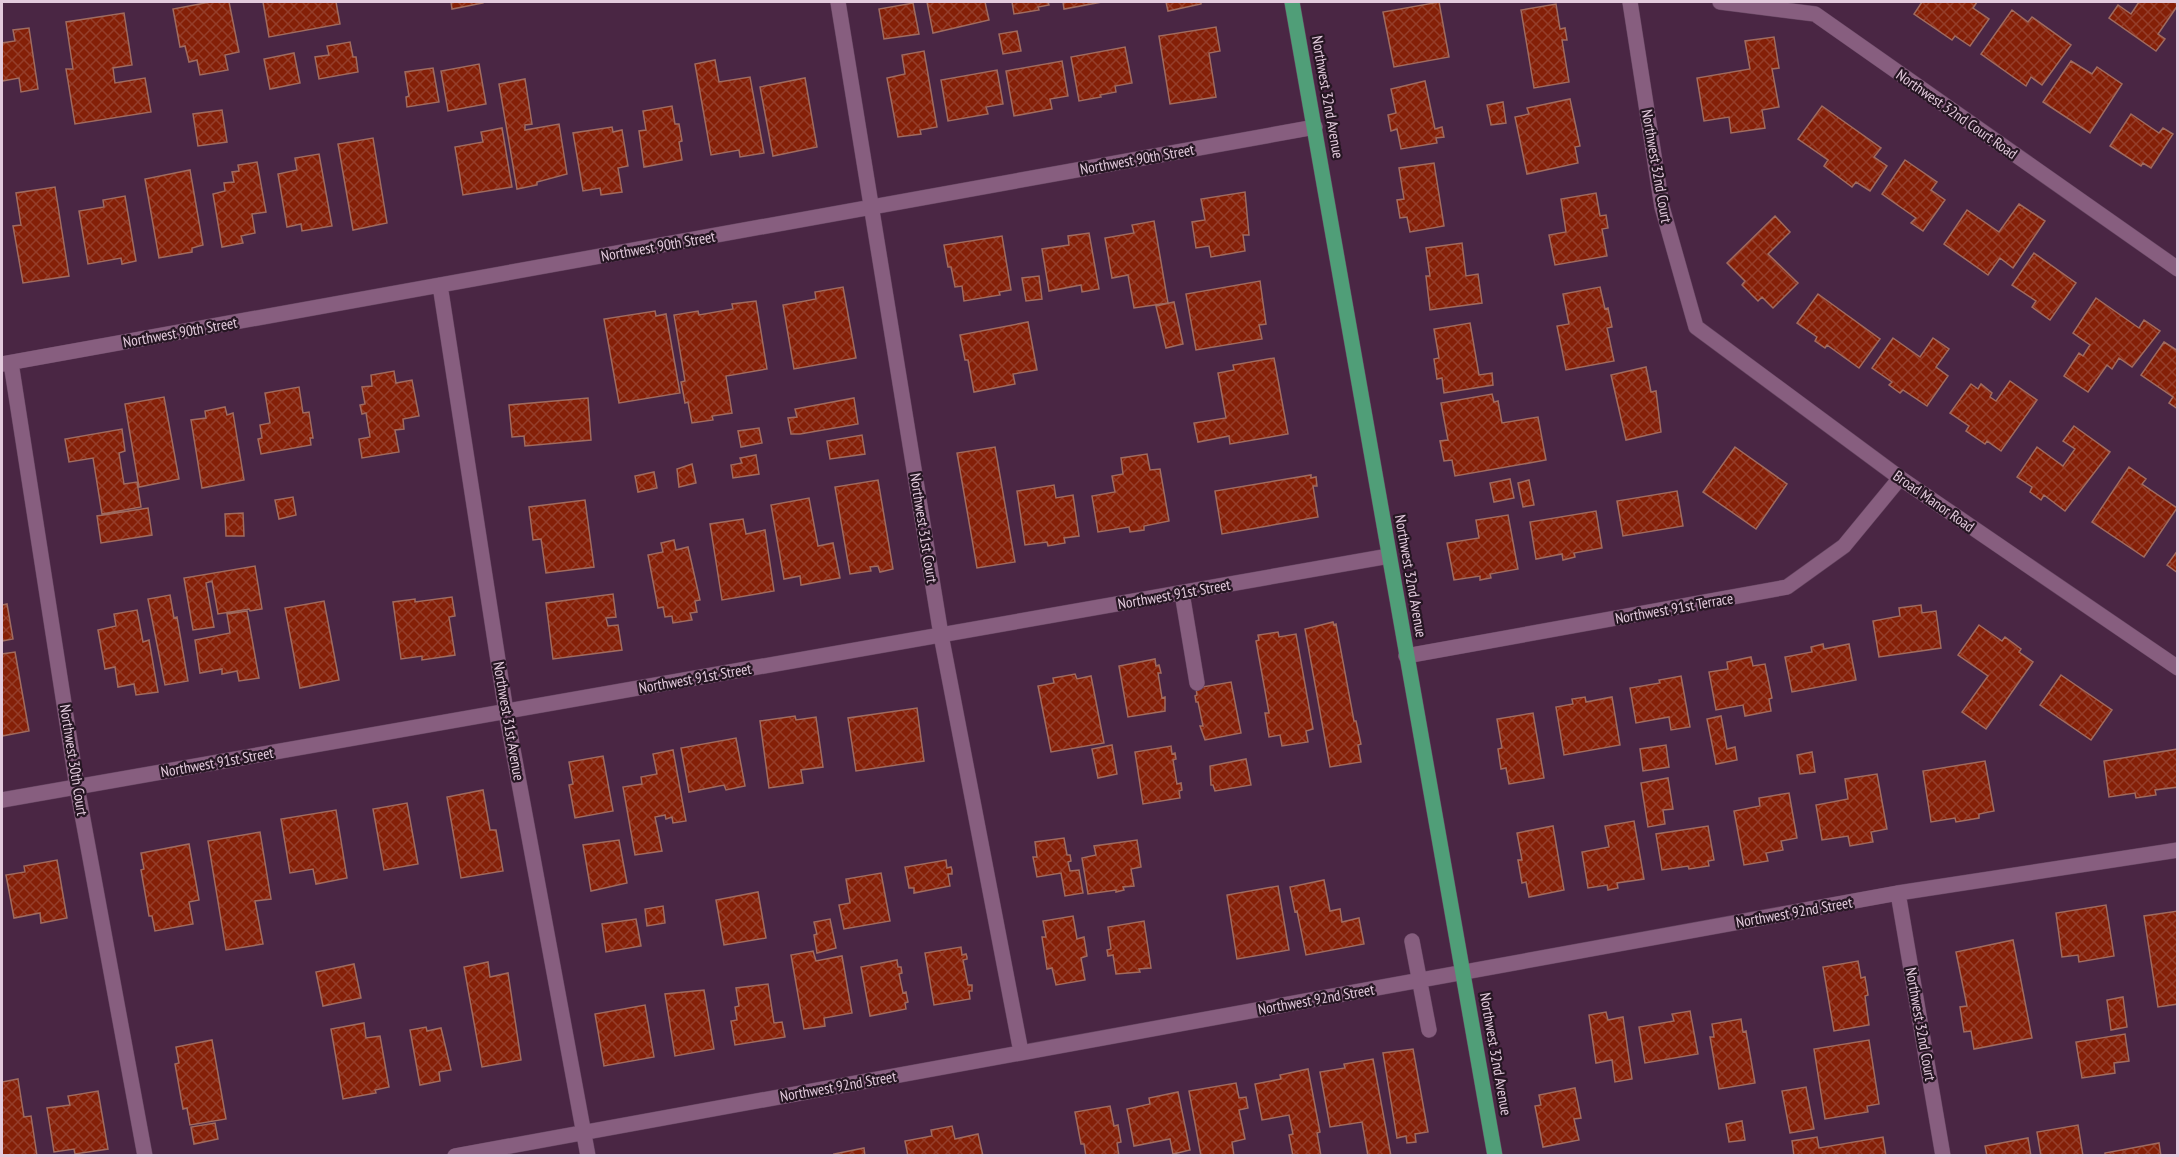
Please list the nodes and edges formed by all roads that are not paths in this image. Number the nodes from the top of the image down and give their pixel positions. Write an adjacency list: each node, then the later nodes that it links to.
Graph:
1 (838, 2): 6 (street, Northwest 31st Court)
2 (1292, 2): 5 (main road, Northwest 32nd Avenue)
3 (1630, 2): 9 (street, Northwest 32nd Court)
4 (1720, 2): 7 (street, Northwest 32nd Court Road)
5 (1315, 127): 6 (street, Northwest 90th Street); 12 (main road, Northwest 32nd Avenue)
6 (872, 207): 8 (street, Northwest 90th Street); 14 (street, Northwest 31st Court)
7 (2178, 269)
8 (440, 285): 10 (street, Northwest 90th Street); 18 (street, Northwest 31st Avenue)
9 (1696, 327): 11 (street, Broad Manor Road)
10 (6, 363): 19 (street, Northwest 30th Court)
11 (1900, 478): 15 (street, Northwest 91st Terrace); 16 (street, Broad Manor Road)
12 (1389, 556): 13 (street, Northwest 91st Street); 15 (main road, Northwest 32nd Avenue)
13 (1182, 593): 14 (street, Northwest 91st Street); 17 (street)
14 (941, 635): 18 (street, Northwest 91st Street); 27 (street, Northwest 31st Court)
15 (1406, 657): 24 (main road, Northwest 32nd Avenue)
16 (2178, 668)
17 (1197, 683)
18 (506, 711): 19 (street, Northwest 91st Street); 28 (street, Northwest 31st Avenue)
19 (77, 787): 20 (street, Northwest 91st Street); 29 (street, Northwest 30th Court)
20 (2, 800)
21 (2178, 850): 22 (street, Northwest 92nd Street)
22 (1898, 893): 24 (street, Northwest 92nd Street); 33 (street, Northwest 32nd Court)
23 (1412, 941): 25 (street)
24 (1463, 972): 25 (street, Northwest 92nd Street); 32 (main road, Northwest 32nd Avenue)
25 (1419, 980): 26 (street); 27 (street, Northwest 92nd Street)
26 (1429, 1030)
27 (1022, 1052): 28 (street, Northwest 92nd Street)
28 (584, 1132): 30 (street, Northwest 92nd Street); 31 (street, Northwest 31st Avenue)
29 (145, 1155)
30 (455, 1155)
31 (588, 1155)
32 (1495, 1155)
33 (1943, 1155)

